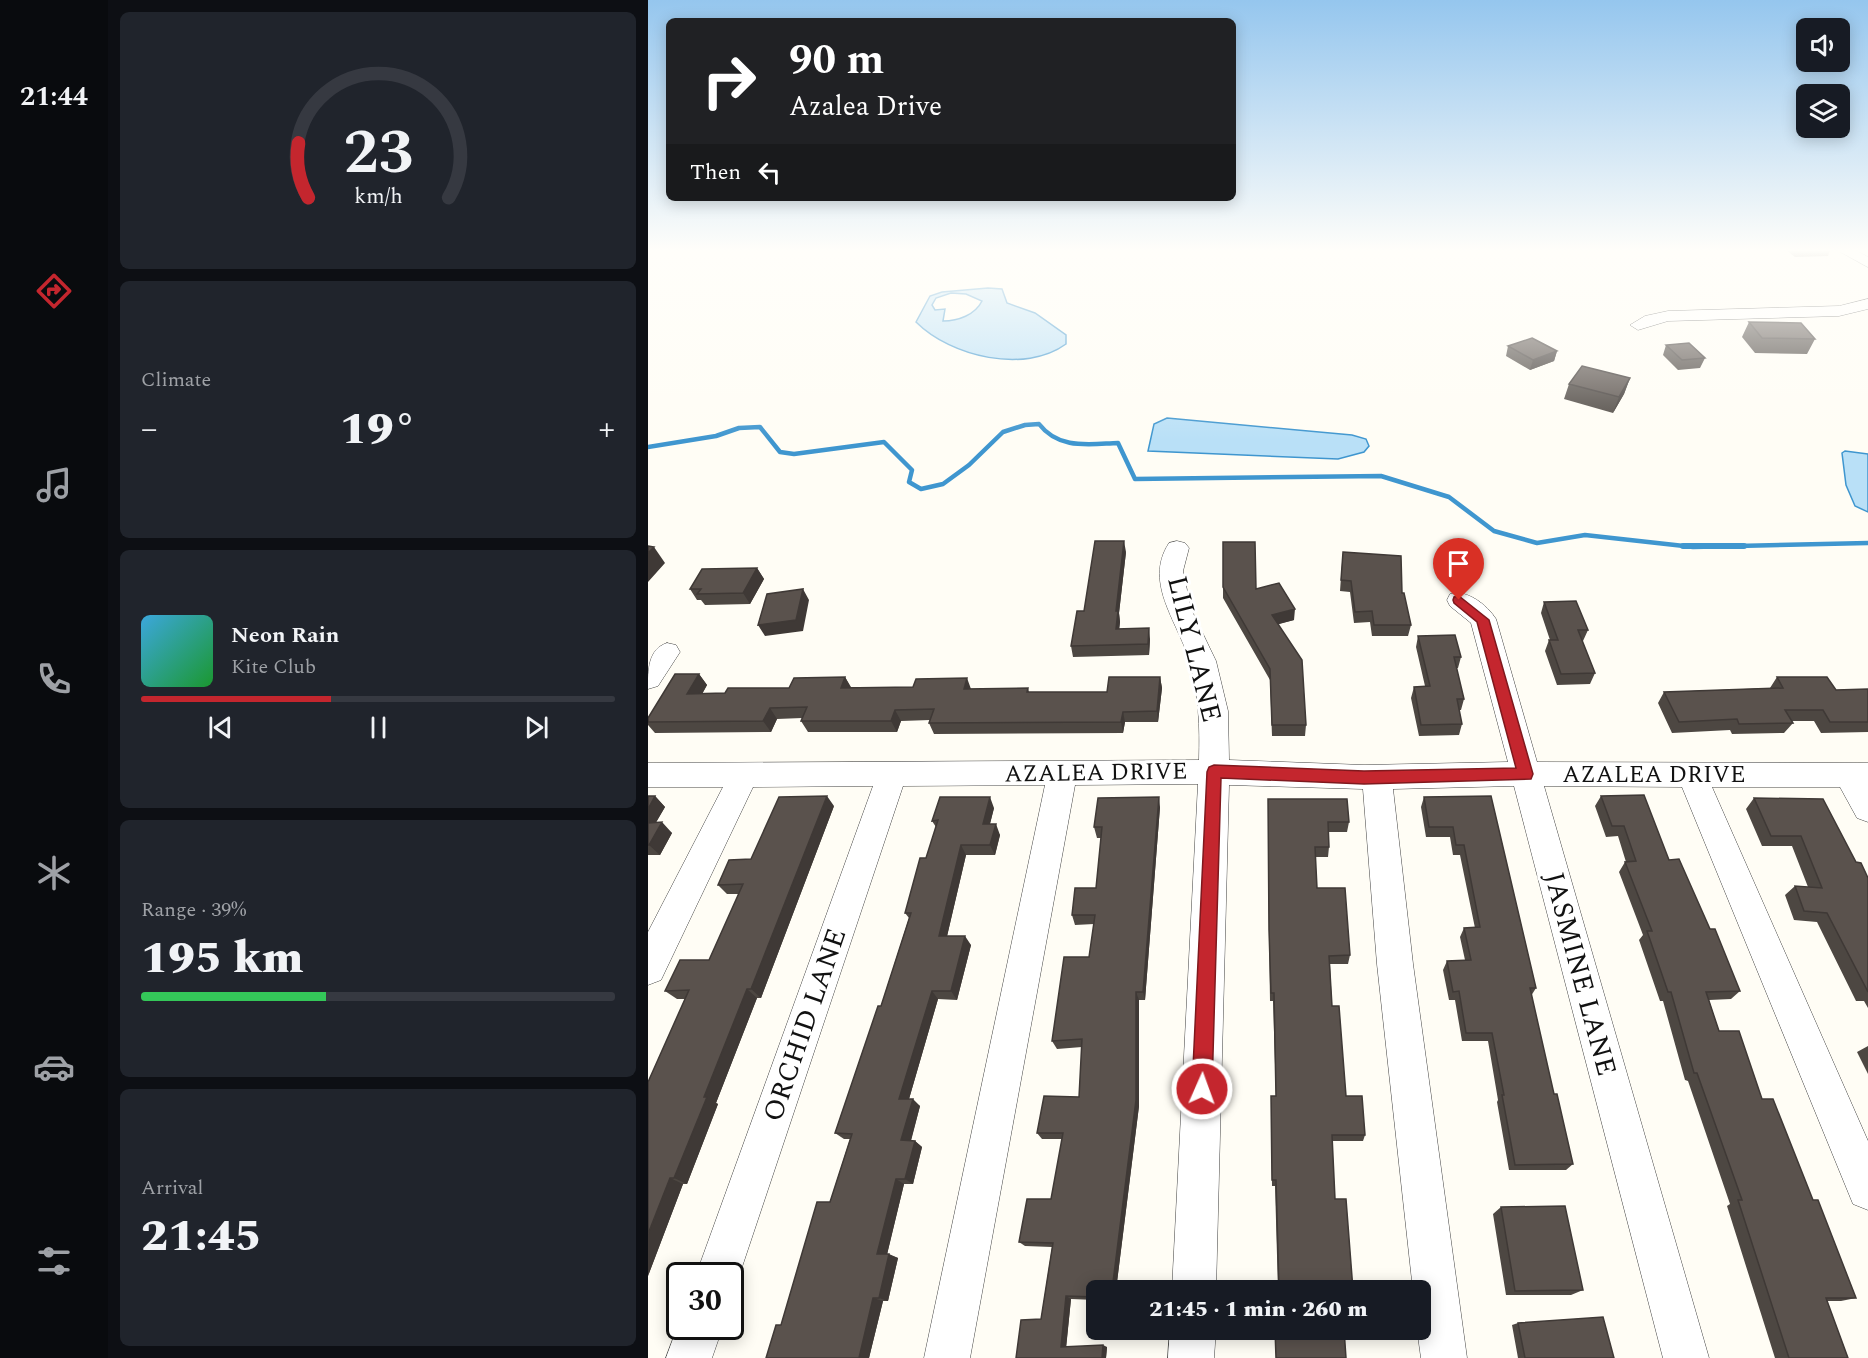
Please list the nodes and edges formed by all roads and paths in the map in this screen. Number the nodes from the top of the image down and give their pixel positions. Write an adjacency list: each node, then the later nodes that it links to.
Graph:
1 (1758, 313): 2 (street)
2 (1638, 326)
3 (1177, 548): 7 (street, LILY LANE)
4 (1459, 600): 10 (street, JASMINE LANE)
5 (668, 652): 6 (street)
6 (648, 679)
7 (1214, 772): 8 (street, AZALEA DRIVE); 15 (street, AZALEA DRIVE); 20 (street, LILY LANE)
8 (1062, 773): 9 (street, AZALEA DRIVE); 24 (street)
9 (892, 774): 12 (street, AZALEA DRIVE); 19 (street, ORCHID LANE)
10 (1525, 774): 13 (street, AZALEA DRIVE); 15 (street, AZALEA DRIVE); 27 (street, JASMINE LANE)
11 (648, 775): 12 (street, AZALEA DRIVE)
12 (744, 775): 17 (street)
13 (1692, 775): 14 (street, AZALEA DRIVE); 18 (street)
14 (1858, 775): 16 (street)
15 (1377, 777): 26 (street)
16 (1868, 809)
17 (648, 968)
18 (1868, 1189)
19 (723, 1262)
20 (1194, 1280)
21 (695, 1340): 23 (street)
22 (1192, 1340): 25 (street)
23 (689, 1358)
24 (947, 1358)
25 (1191, 1358)
26 (1444, 1358)
27 (1686, 1358)

